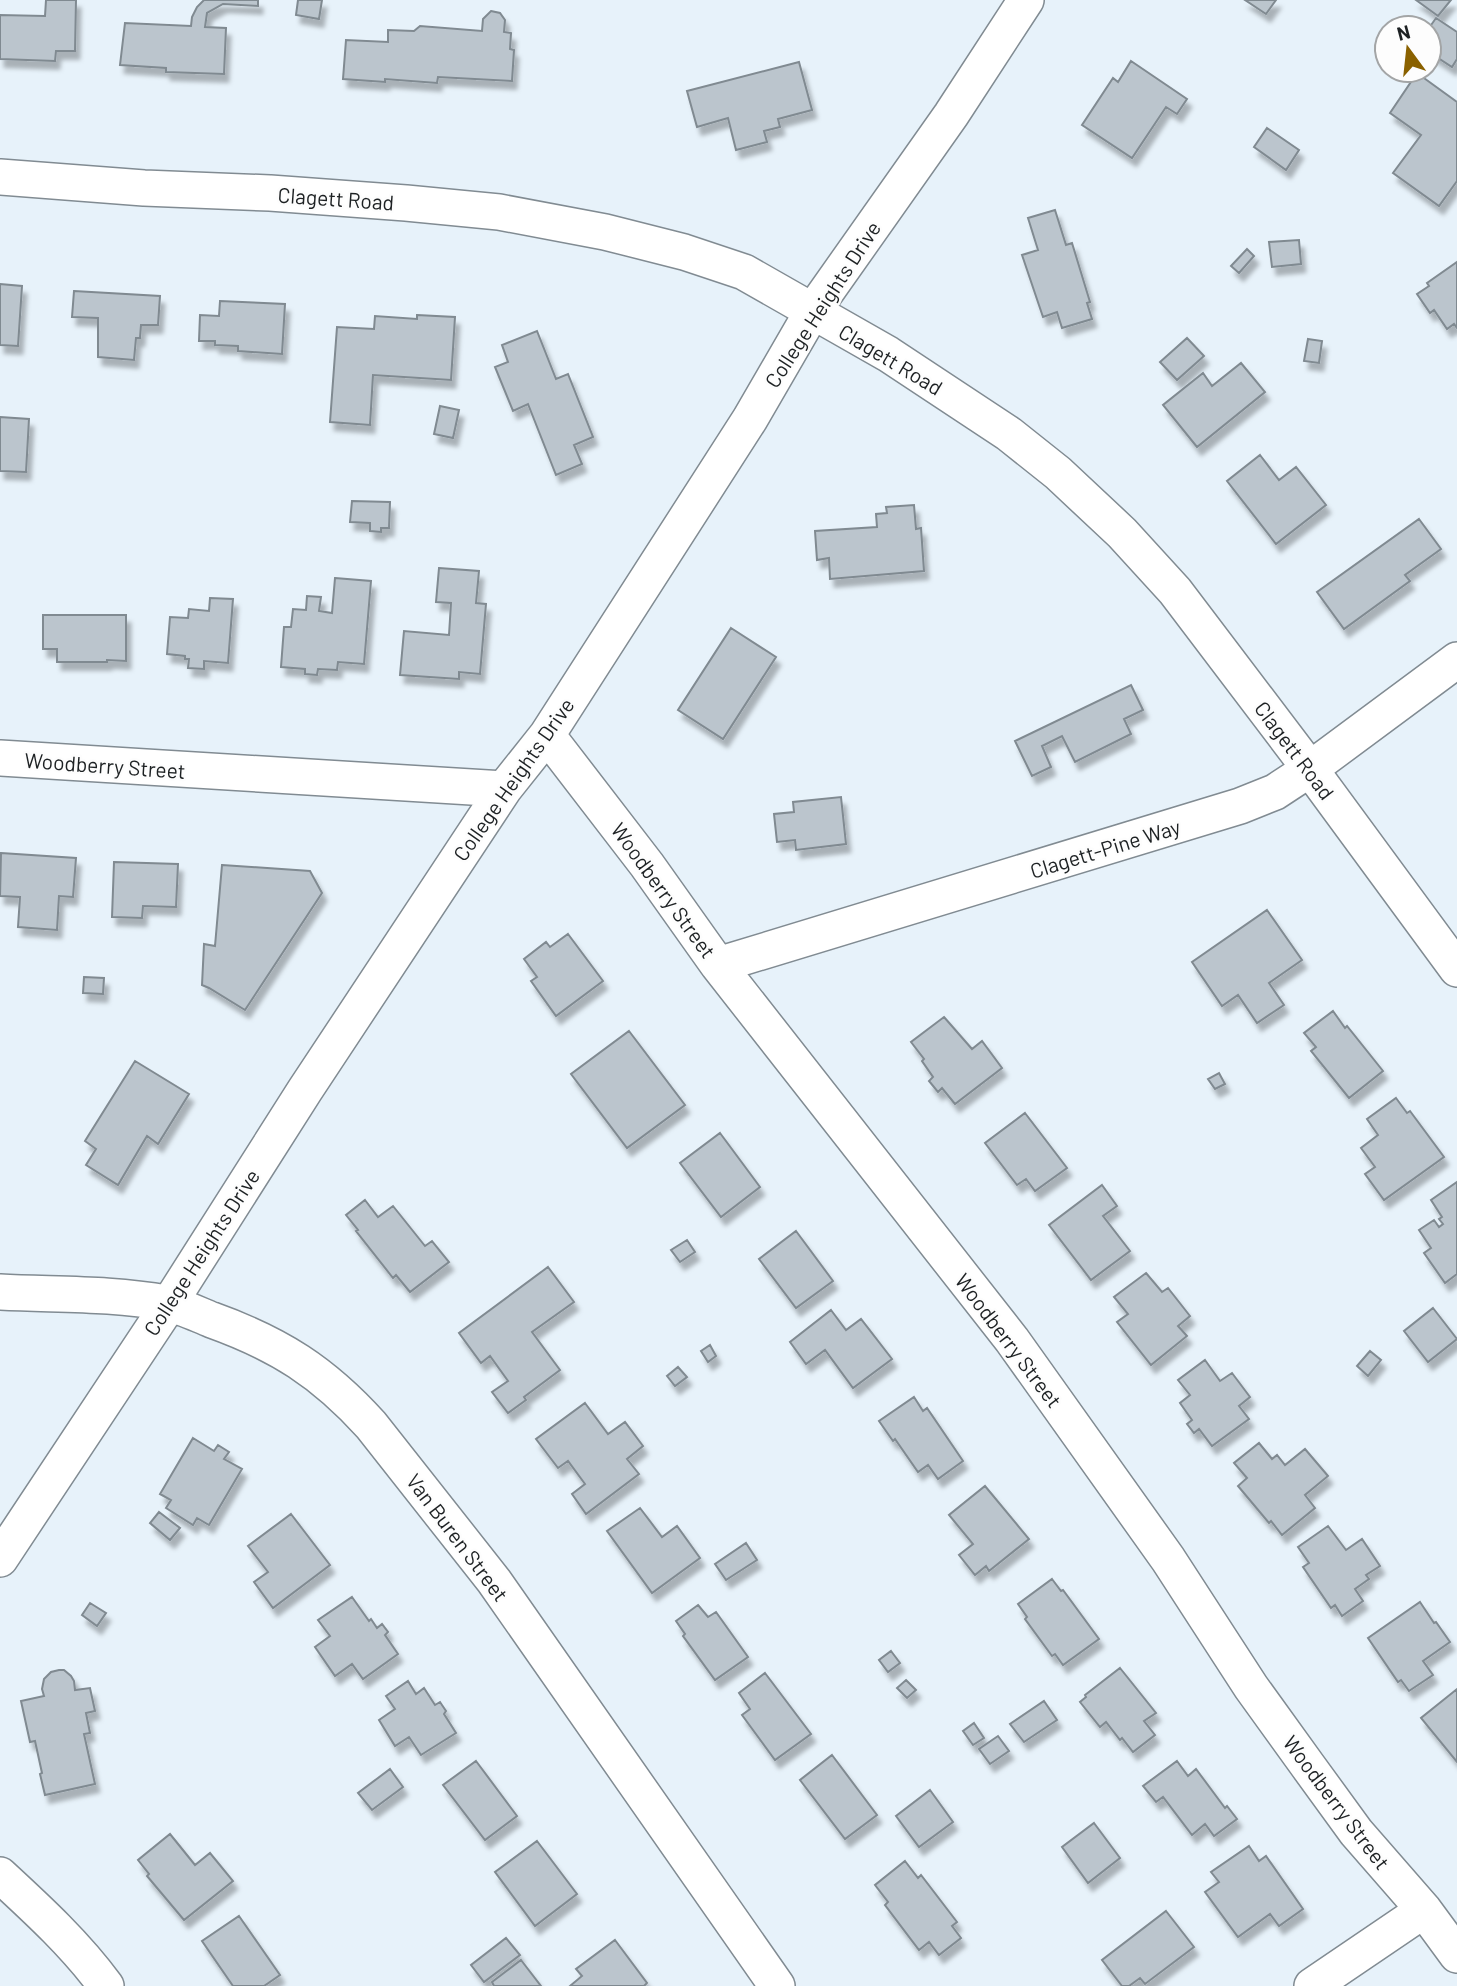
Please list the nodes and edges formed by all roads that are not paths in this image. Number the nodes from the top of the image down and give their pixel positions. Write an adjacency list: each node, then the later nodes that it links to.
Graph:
1 (1026, 0): 3 (street, College Heights Drive)
2 (0, 177): 3 (street, Clagett Road)
3 (812, 312): 5 (street, College Heights Drive); 7 (street, Clagett Road)
4 (1457, 660): 7 (street, Clagett-Pine Way)
5 (547, 735): 8 (street, College Heights Drive); 9 (street, Woodberry Street)
6 (0, 758): 8 (street, Woodberry Street)
7 (1310, 769): 9 (street, Clagett-Pine Way); 10 (street, Clagett Road)
8 (503, 789): 12 (street, College Heights Drive)
9 (718, 965): 15 (street, Woodberry Street)
10 (1457, 969)
11 (0, 1292): 12 (street, Van Buren Street)
12 (169, 1304): 13 (street, College Heights Drive); 18 (street, Van Buren Street)
13 (0, 1559)
14 (0, 1875): 17 (street)
15 (1424, 1910): 16 (street, Woodberry Street); 19 (street)
16 (1457, 1955)
17 (106, 1986)
18 (777, 1986)
19 (1312, 1986)

